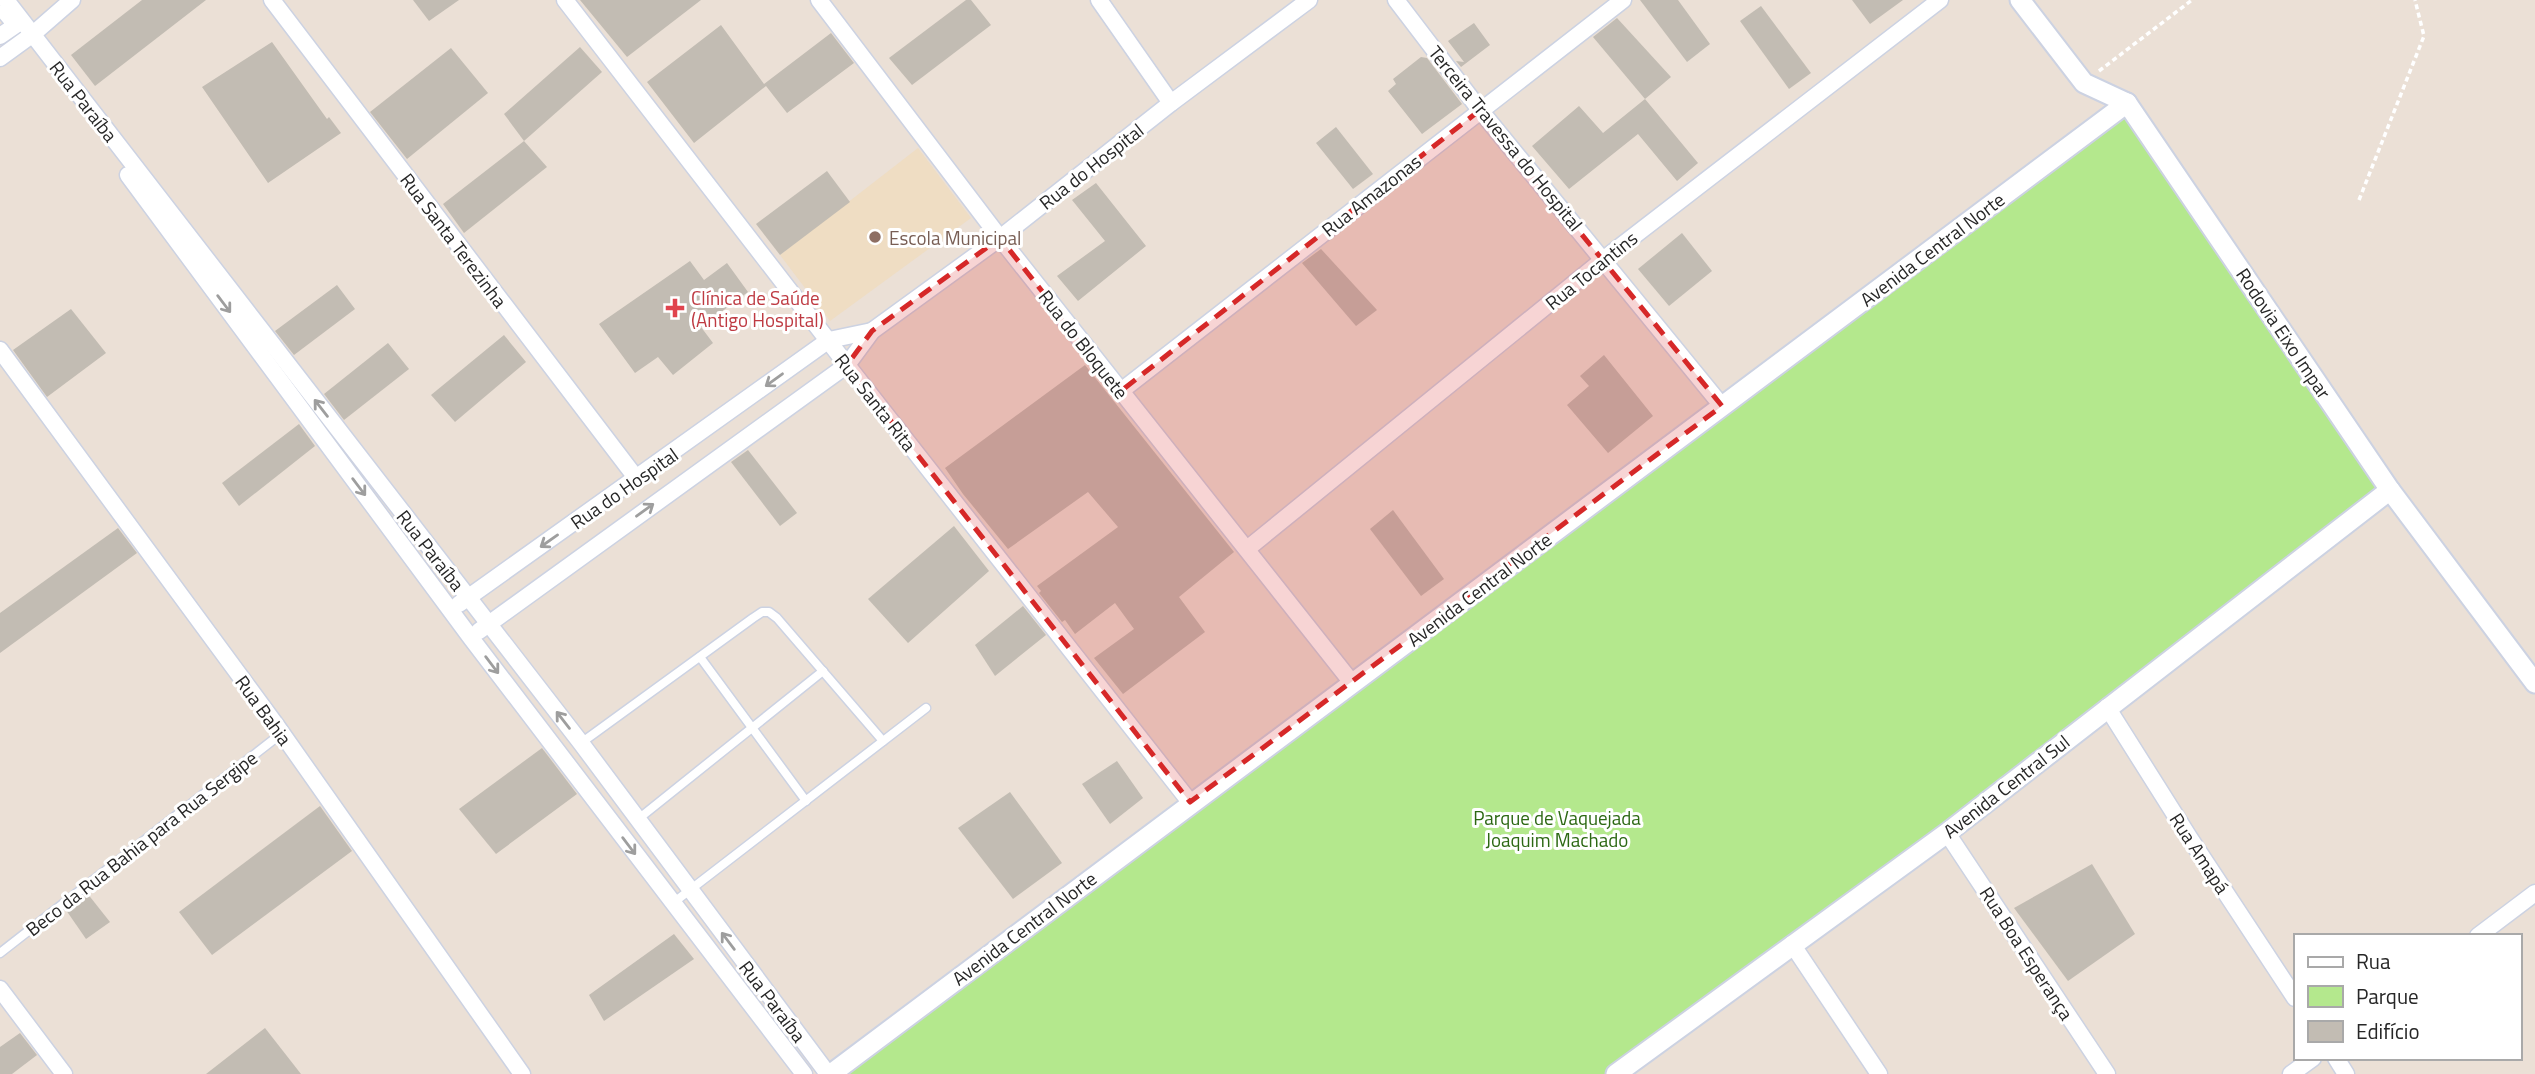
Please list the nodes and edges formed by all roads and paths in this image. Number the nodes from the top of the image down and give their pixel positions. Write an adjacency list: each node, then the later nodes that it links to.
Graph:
1 (6, 0): 15 (street, Rua Paraíba)
2 (72, 0): 15 (street)
3 (272, 0): 31 (street, Rua Santa Terezinha)
4 (565, 0): 26 (street, Rua Santa Rita)
5 (819, 0): 23 (street, Rua do Bloquete)
6 (1099, 0): 19 (street)
7 (1309, 0): 19 (street, Rua do Hospital)
8 (1396, 0): 21 (street, Terceira Travessa do Hospital)
9 (1623, 0): 21 (street, Rua Amazonas)
10 (1940, 0): 24 (street, Rua Tocantins)
11 (2020, 0): 18 (street)
12 (2192, 0): 18 (path)
13 (2415, 0): 22 (path)
14 (0, 5): 15 (street, Rua Paraíba)
15 (26, 32): 16 (street); 17 (street); 34 (street, Rua Paraíba, one-way to 15); 35 (street, Rua Paraíba, one-way to 35)
16 (0, 36)
17 (0, 58)
18 (2084, 83): 20 (street)
19 (1171, 103): 23 (street, Rua do Hospital)
20 (2127, 103): 30 (street, Avenida Central Norte); 32 (street, Rodovia Eixo Impar)
21 (1480, 110): 24 (street, Terceira Travessa do Hospital); 29 (street, Rua Amazonas)
22 (2359, 200)
23 (1000, 238): 25 (street, Rua do Hospital); 29 (street, Rua do Bloquete)
24 (1604, 259): 30 (street, Terceira Travessa do Hospital); 33 (street, Rua Tocantins)
25 (872, 331): 26 (street, Rua do Hospital); 28 (street, Rua do Hospital)
26 (829, 340): 28 (street, Rua Santa Rita); 31 (street, Rua do Hospital, one-way to 31)
27 (0, 350): 45 (street, Rua Bahia)
28 (847, 365): 36 (street, Rua do Hospital, one-way to 28); 49 (street, Rua Santa Rita)
29 (1121, 391): 33 (street, Rua do Bloquete)
30 (1722, 406): 41 (street, Avenida Central Norte)
31 (637, 479): 34 (street, Rua do Hospital, one-way to 34)
32 (2390, 490): 40 (street, Rodovia Eixo Impar); 42 (street, Avenida Central Sul)
33 (1247, 549): 41 (street, Rua do Bloquete)
34 (468, 598): 35 (street, Rua do Hospital); 36 (street, Rua Paraíba)
35 (451, 610): 37 (street, Rua Paraíba)
36 (488, 624): 37 (street, Rua do Hospital); 47 (street, Rua Paraíba, one-way to 36)
37 (471, 638): 54 (street, Rua Paraíba, one-way to 54)
38 (700, 657): 39 (lane); 44 (lane); 47 (lane)
39 (823, 671): 44 (lane); 46 (lane)
40 (2535, 683)
41 (1353, 684): 49 (street, Avenida Central Norte)
42 (2107, 707): 51 (street, Avenida Central Sul); 59 (street, Rua Amapá)
43 (926, 708): 46 (lane)
44 (753, 728): 48 (lane); 50 (lane)
45 (282, 733): 57 (lane, Beco da Rua Bahia para Rua Sergipe); 62 (street, Rua Bahia)
46 (883, 741): 48 (lane)
47 (581, 743): 50 (street, Rua Paraíba)
48 (806, 801): 52 (lane)
49 (1191, 802): 64 (street, Avenida Central Norte)
50 (637, 820): 52 (street, Rua Paraíba)
51 (1947, 833): 56 (street, Avenida Central Sul); 67 (street, Rua Boa Esperança)
52 (690, 891): 54 (lane); 64 (street, Rua Paraíba, one-way to 52)
53 (2535, 893): 55 (street)
54 (673, 904): 63 (street, Rua Paraíba)
55 (2481, 934)
56 (1792, 944): 65 (street, Avenida Central Sul); 66 (street)
57 (0, 953)
58 (0, 989): 61 (street)
59 (2294, 996)
60 (2310, 1060): 68 (street)
61 (64, 1074)
62 (522, 1074)
63 (804, 1074)
64 (829, 1074)
65 (1616, 1074)
66 (1880, 1074)
67 (2107, 1074)
68 (2291, 1074)

